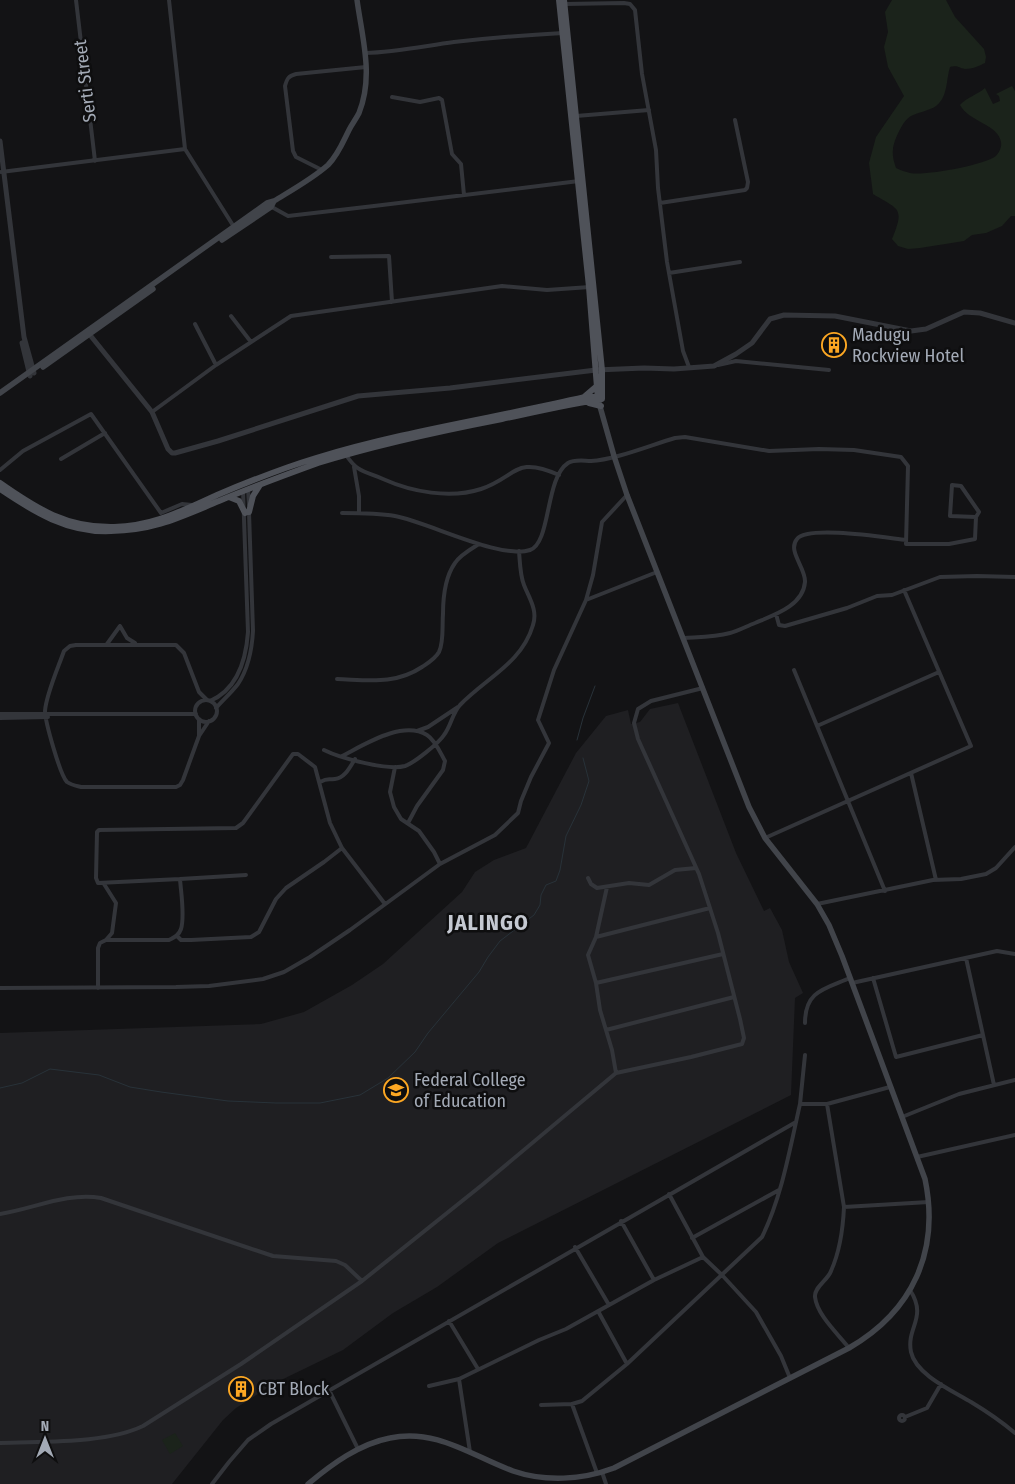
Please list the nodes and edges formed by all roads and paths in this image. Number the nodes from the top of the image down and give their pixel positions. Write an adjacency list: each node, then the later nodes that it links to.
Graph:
1 (76, 0): 14 (street, Serti Street)
2 (169, 0): 13 (street)
3 (357, 0): 6 (main road)
4 (562, 2): 5 (main road); 9 (street); 10 (main road)
5 (563, 33): 6 (street); 19 (main road)
6 (365, 53): 7 (main road)
7 (366, 67): 16 (main road); 16 (street)
8 (392, 97): 20 (street)
9 (649, 110): 10 (street); 21 (street)
10 (576, 116): 19 (main road)
11 (734, 120): 21 (street)
12 (0, 142): 17 (street)
13 (185, 150): 14 (street); 23 (street)
14 (95, 161): 17 (street)
15 (0, 164): 17 (street)
16 (322, 170): 22 (main road)
17 (2, 172): 18 (street)
18 (2, 179): 39 (street)
19 (580, 181): 20 (street); 27 (main road)
20 (464, 195): 22 (street)
21 (660, 203): 26 (street)
22 (271, 204): 23 (main road); 32 (main road)
23 (234, 228): 39 (main road)
24 (332, 258): 28 (street)
25 (740, 262): 26 (street)
26 (669, 272): 36 (street)
27 (591, 287): 28 (street); 37 (main road)
28 (392, 302): 33 (street)
29 (230, 316): 33 (street)
30 (1015, 323): 35 (street)
31 (195, 324): 34 (street)
32 (90, 335): 39 (main road); 45 (street)
33 (251, 342): 34 (street)
34 (216, 365): 45 (street)
35 (714, 366): 36 (street); 38 (street)
36 (689, 367): 37 (street)
37 (599, 370): 40 (main road); 44 (main road); 45 (street)
38 (829, 370)
39 (32, 372): 41 (main road); 42 (main road)
40 (598, 385): 43 (main road); 44 (main road)
41 (0, 393)
42 (0, 397)
43 (585, 400): 44 (main road); 47 (main road); 55 (main road)
44 (601, 401): 48 (main road)
45 (152, 412)
46 (105, 433): 49 (street); 51 (street); 59 (street)
47 (346, 455): 50 (street); 54 (main road)
48 (614, 456): 52 (street); 57 (main road); 64 (street)
49 (61, 459)
50 (354, 467): 52 (street); 62 (street)
51 (0, 470)
52 (559, 475): 66 (street)
53 (0, 483): 59 (main road)
54 (262, 484): 55 (main road); 60 (main road)
55 (245, 487): 58 (main road); 59 (main road); 60 (street)
56 (0, 489): 58 (main road)
57 (627, 495): 67 (main road); 70 (street)
58 (228, 497): 60 (main road)
59 (196, 505)
60 (247, 512): 80 (street); 83 (street)
61 (342, 513): 62 (street)
62 (359, 513): 65 (street)
63 (976, 517): 63 (street); 64 (street)
64 (906, 540): 71 (street)
65 (478, 544): 66 (street); 77 (street)
66 (520, 551): 82 (street)
67 (657, 572): 70 (street); 72 (main road)
68 (1015, 577): 69 (street)
69 (904, 590): 71 (street); 76 (street)
70 (586, 600): 104 (street)
71 (776, 614): 72 (street)
72 (684, 638): 78 (main road)
73 (106, 644): 74 (street); 74 (street); 86 (street)
74 (137, 644): 79 (street)
75 (794, 670): 89 (street)
76 (939, 672): 89 (street); 97 (street)
77 (337, 679)
78 (703, 688): 101 (main road); 105 (street)
79 (199, 692): 80 (street); 81 (street)
80 (209, 701): 81 (street); 83 (street)
81 (197, 704): 84 (street)
82 (460, 706): 90 (street); 92 (street)
83 (216, 708): 88 (street)
84 (196, 714): 86 (street); 87 (street)
85 (0, 716): 86 (street)
86 (45, 716): 91 (street)
87 (199, 719): 88 (street); 91 (street)
88 (209, 721): 91 (street)
89 (817, 726): 99 (street)
90 (417, 730): 92 (street); 94 (street)
91 (198, 736)
92 (435, 744): 96 (street); 100 (street)
93 (324, 750): 94 (street)
94 (342, 756): 95 (street)
95 (355, 760): 96 (street); 98 (street)
96 (395, 767): 100 (street)
97 (911, 773): 99 (street); 109 (street)
98 (320, 782): 103 (street); 110 (street)
99 (848, 801): 101 (street); 112 (street)
100 (408, 823): 104 (street)
101 (765, 838): 114 (main road)
102 (1015, 847): 109 (street)
103 (342, 848): 113 (street); 116 (street)
104 (440, 864): 113 (street)
105 (696, 868): 111 (street); 115 (street)
106 (246, 875): 108 (street)
107 (588, 878): 111 (street)
108 (180, 880): 110 (street); 116 (street)
109 (936, 880): 112 (street)
110 (104, 884): 118 (street)
111 (607, 887): 117 (street)
112 (885, 890): 114 (street)
113 (385, 904): 126 (street)
114 (817, 904): 123 (main road)
115 (710, 908): 117 (street); 119 (street)
116 (177, 936): 118 (street)
117 (596, 937): 124 (street)
118 (106, 940): 126 (street)
119 (723, 954): 124 (street); 127 (street)
120 (1015, 954): 121 (street)
121 (966, 958): 122 (street); 130 (street)
122 (873, 978): 123 (street); 130 (street)
123 (851, 980): 128 (street); 135 (main road)
124 (596, 983): 129 (street)
125 (0, 988): 126 (street)
126 (98, 988)
127 (734, 997): 129 (street); 132 (street)
128 (805, 1023)
129 (606, 1030): 132 (street)
130 (983, 1035): 134 (street)
131 (806, 1055): 136 (street)
132 (616, 1073): 153 (street)
133 (1015, 1080): 134 (street)
134 (994, 1085): 138 (street)
135 (890, 1086): 137 (street); 138 (main road)
136 (800, 1104): 137 (street); 139 (street)
137 (827, 1104): 145 (street)
138 (902, 1117): 141 (main road)
139 (796, 1122): 142 (street); 143 (street)
140 (1015, 1135): 141 (street)
141 (917, 1157): 144 (main road)
142 (779, 1190): 148 (street); 151 (street)
143 (669, 1194): 147 (street); 148 (street)
144 (929, 1202): 145 (street); 154 (main road)
145 (844, 1207): 158 (street)
146 (0, 1214): 153 (street)
147 (621, 1221): 149 (street); 152 (street)
148 (692, 1238): 150 (street)
149 (575, 1247): 155 (street); 157 (street)
150 (703, 1258): 151 (street); 152 (street)
151 (722, 1275): 159 (street); 161 (street)
152 (654, 1280): 155 (street)
153 (362, 1281): 170 (street)
154 (910, 1290): 158 (main road); 163 (street)
155 (609, 1305): 156 (street)
156 (598, 1311): 159 (street); 160 (street)
157 (449, 1321): 160 (street); 165 (street)
158 (849, 1348): 161 (main road)
159 (627, 1364): 167 (street)
160 (478, 1369): 162 (street)
161 (790, 1378): 173 (main road)
162 (458, 1379): 164 (street); 172 (street)
163 (941, 1384): 168 (street); 169 (street)
164 (429, 1386)
165 (330, 1390): 171 (street); 174 (street)
166 (541, 1404): 167 (street)
167 (572, 1404): 173 (street)
168 (905, 1417)
169 (1015, 1433)
170 (0, 1443)
171 (358, 1449): 172 (main road); 175 (main road)
172 (470, 1452): 173 (main road)
173 (600, 1473): 176 (street)
174 (212, 1484)
175 (308, 1484)
176 (606, 1484)

